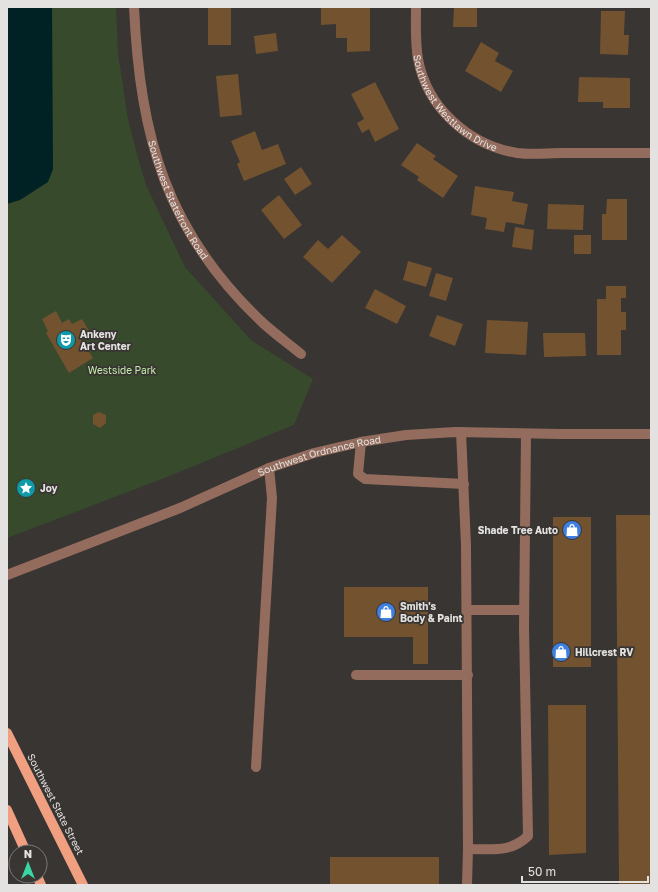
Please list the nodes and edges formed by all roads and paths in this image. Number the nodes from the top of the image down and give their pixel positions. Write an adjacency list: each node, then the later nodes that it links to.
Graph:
1 (134, 7): 4 (street, Southwest Statefront Road)
2 (416, 7): 3 (street, Southwest Westlawn Drive)
3 (651, 153)
4 (301, 354)
5 (461, 432): 6 (street, Southwest Ordnance Road); 8 (street, Southwest Ordnance Road); 10 (street)
6 (526, 434): 7 (street, Southwest Ordnance Road); 13 (street)
7 (651, 434)
8 (360, 442): 9 (street, Southwest Ordnance Road); 10 (street)
9 (269, 468): 11 (street, Southwest Ordnance Road); 17 (street)
10 (464, 484): 12 (street)
11 (7, 575)
12 (467, 610): 13 (street); 15 (street)
13 (524, 610): 20 (street)
14 (356, 675): 15 (street)
15 (468, 675): 20 (street)
16 (7, 733): 21 (main road, Southwest State Street)
17 (256, 767)
18 (7, 810): 19 (main road)
19 (22, 844)
20 (468, 849): 22 (street)
21 (84, 885)
22 (467, 885)

